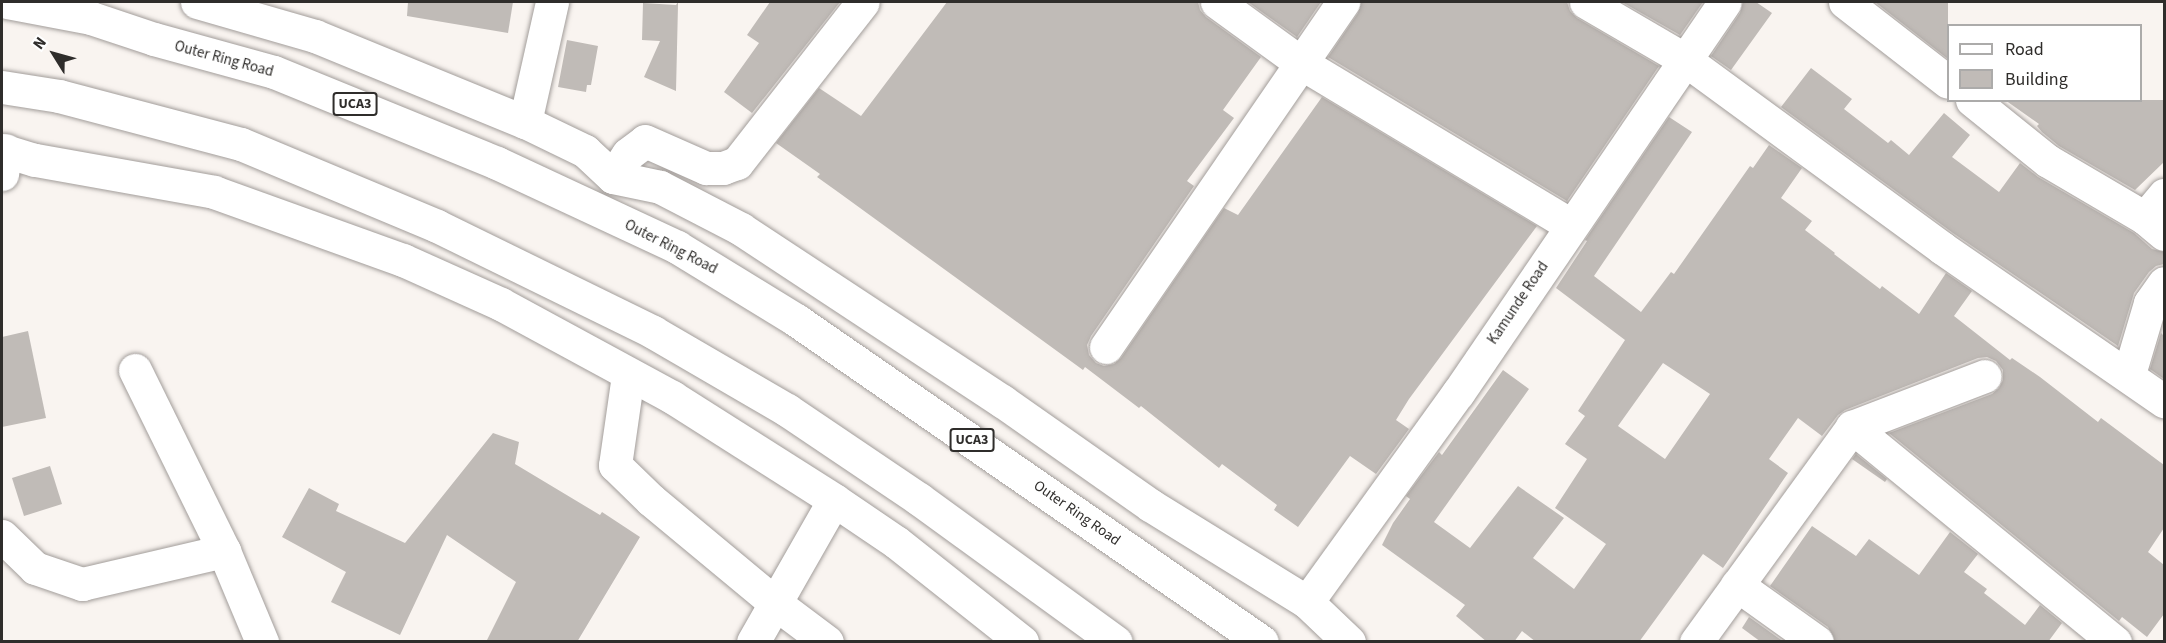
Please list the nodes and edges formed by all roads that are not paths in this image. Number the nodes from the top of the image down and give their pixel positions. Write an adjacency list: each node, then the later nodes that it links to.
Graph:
1 (7, 2): 20 (main road, Outer Ring Road / UCA3)
2 (197, 2): 15 (main road)
3 (552, 2): 15 (main road)
4 (863, 2): 17 (main road)
5 (1216, 2): 11 (main road)
6 (1342, 2): 11 (main road)
7 (1586, 2): 10 (main road)
8 (1725, 2): 10 (main road, Kamunde Road)
9 (1845, 2): 12 (main road)
10 (1684, 59): 19 (main road, Kamunde Road); 25 (main road)
11 (1300, 63): 19 (main road); 23 (main road)
12 (1947, 81)
13 (2, 87): 40 (main road)
14 (1974, 102): 18 (main road)
15 (525, 123): 17 (main road)
16 (3, 158): 26 (main road)
17 (613, 177): 22 (main road)
18 (2158, 216)
19 (1571, 225): 34 (main road, Kamunde Road)
20 (720, 271): 22 (main road); 41 (main road, Outer Ring Road / UCA3)
21 (2164, 283): 25 (main road)
22 (849, 298): 34 (main road)
23 (1106, 347)
24 (135, 370): 32 (main road)
25 (2129, 374): 28 (main road)
26 (628, 375): 30 (main road); 35 (main road)
27 (1985, 376): 29 (main road)
28 (2164, 401)
29 (1852, 427): 33 (main road); 45 (main road)
30 (834, 500): 35 (main road); 39 (main road)
31 (2, 537): 32 (main road)
32 (224, 551): 36 (main road)
33 (1737, 585): 43 (main road); 44 (main road)
34 (1307, 602): 42 (main road)
35 (775, 603): 37 (main road); 38 (main road)
36 (262, 642)
37 (753, 642)
38 (826, 642)
39 (1022, 642)
40 (1116, 642)
41 (1262, 642)
42 (1349, 642)
43 (1696, 642)
44 (1817, 642)
45 (2115, 642)

